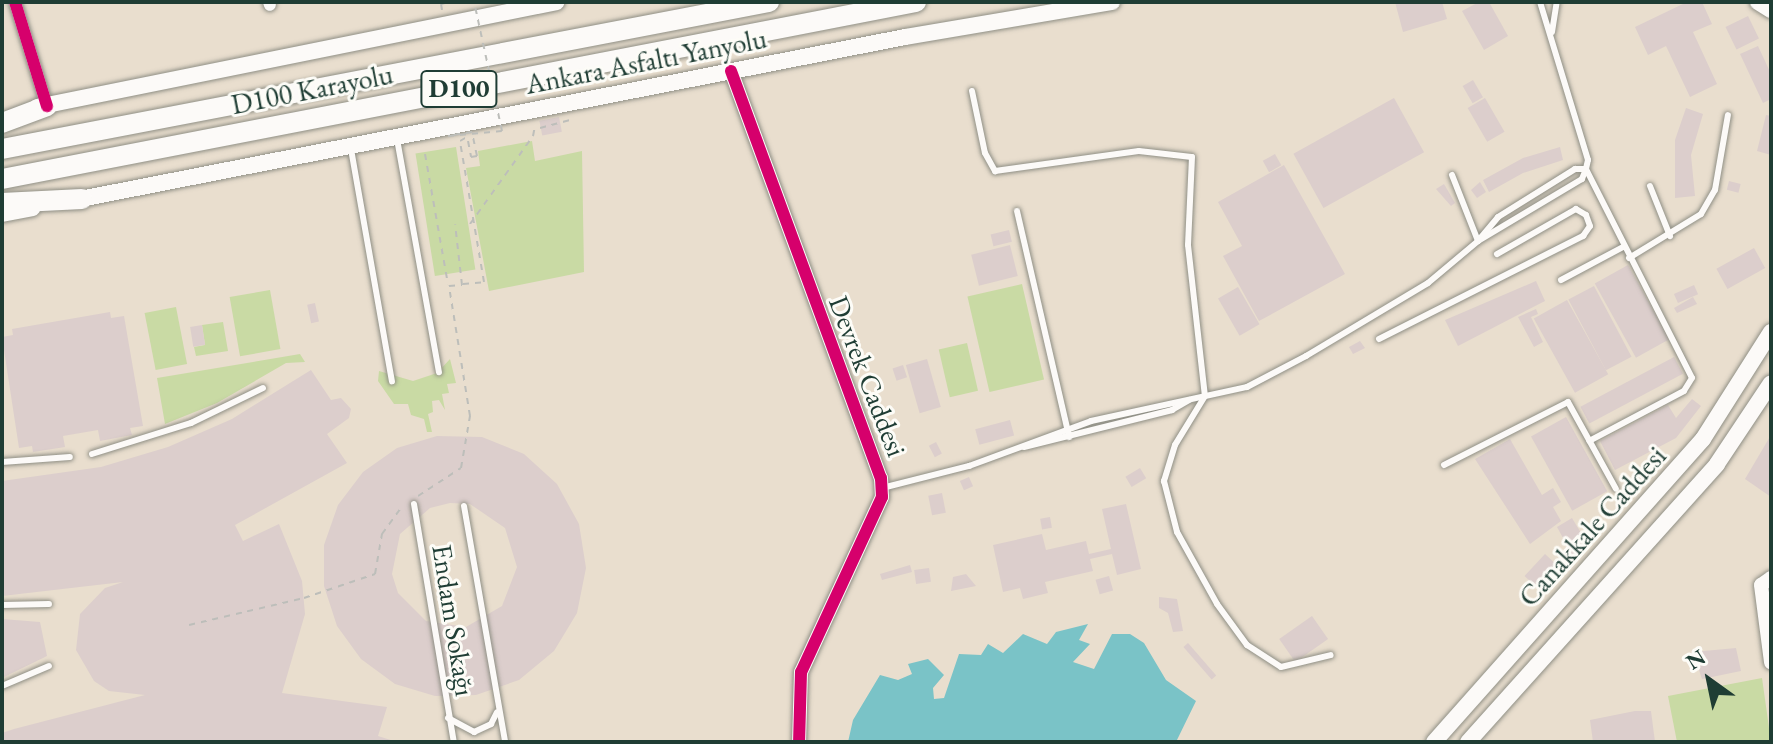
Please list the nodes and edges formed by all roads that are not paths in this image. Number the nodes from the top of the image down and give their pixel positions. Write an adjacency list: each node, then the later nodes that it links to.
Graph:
1 (15, 2): 13 (street)
2 (557, 2): 13 (main road)
3 (769, 2): 19 (highway, D100 Karayolu / D100)
4 (916, 2): 22 (highway, D100 Karayolu / D100)
5 (1112, 2): 11 (main road, Ankara Asfaltı Yanyolu)
6 (1540, 2): 10 (lane)
7 (1557, 2): 10 (lane)
8 (1758, 2): 9 (main road)
9 (1771, 10)
10 (1552, 32): 20 (lane)
11 (731, 71): 17 (main road, Ankara Asfaltı Yanyolu); 47 (street, Devrek Caddesi)
12 (972, 91): 40 (lane)
13 (47, 106): 14 (main road); 16 (highway)
14 (2, 114)
15 (1728, 115): 28 (lane)
16 (2, 123)
17 (397, 136): 18 (main road, Ankara Asfaltı Yanyolu); 36 (lane)
18 (350, 146): 24 (main road, Ankara Asfaltı Yanyolu); 37 (lane)
19 (2, 149)
20 (1586, 169): 29 (lane); 29 (lane); 30 (lane)
21 (1452, 175): 29 (lane)
22 (2, 179)
23 (1650, 186): 28 (lane)
24 (82, 199): 25 (highway); 27 (main road, Ankara Asfaltı Yanyolu)
25 (2, 203)
26 (1017, 211): 41 (lane)
27 (2, 214)
28 (1670, 236): 32 (lane)
29 (1478, 241): 40 (lane)
30 (1623, 247): 32 (lane); 33 (lane)
31 (1497, 254): 35 (lane)
32 (1629, 258): 42 (lane)
33 (1561, 280)
34 (1771, 332): 63 (main road, Canakkale Caddesi)
35 (1379, 339)
36 (439, 372)
37 (392, 381)
38 (1771, 383): 64 (main road, Canakkale Caddesi)
39 (263, 388): 43 (lane)
40 (1205, 396): 41 (lane); 54 (lane)
41 (1068, 433): 47 (lane)
42 (1589, 441): 46 (lane); 48 (lane)
43 (92, 454)
44 (70, 457): 45 (lane)
45 (2, 462)
46 (1444, 465)
47 (882, 488): 62 (street, Devrek Caddesi)
48 (1616, 489)
49 (414, 504): 59 (lane, Endam Sokağı)
50 (464, 506): 58 (lane, Endam Sokağı)
51 (1771, 578): 55 (street)
52 (49, 604): 53 (lane)
53 (2, 605)
54 (1331, 655)
55 (1771, 662)
56 (49, 666): 57 (lane)
57 (2, 686)
58 (498, 705): 59 (lane); 61 (lane, Endam Sokağı)
59 (448, 718): 60 (lane, Endam Sokağı)
60 (454, 742)
61 (505, 742)
62 (799, 742)
63 (1434, 742)
64 (1468, 742)

